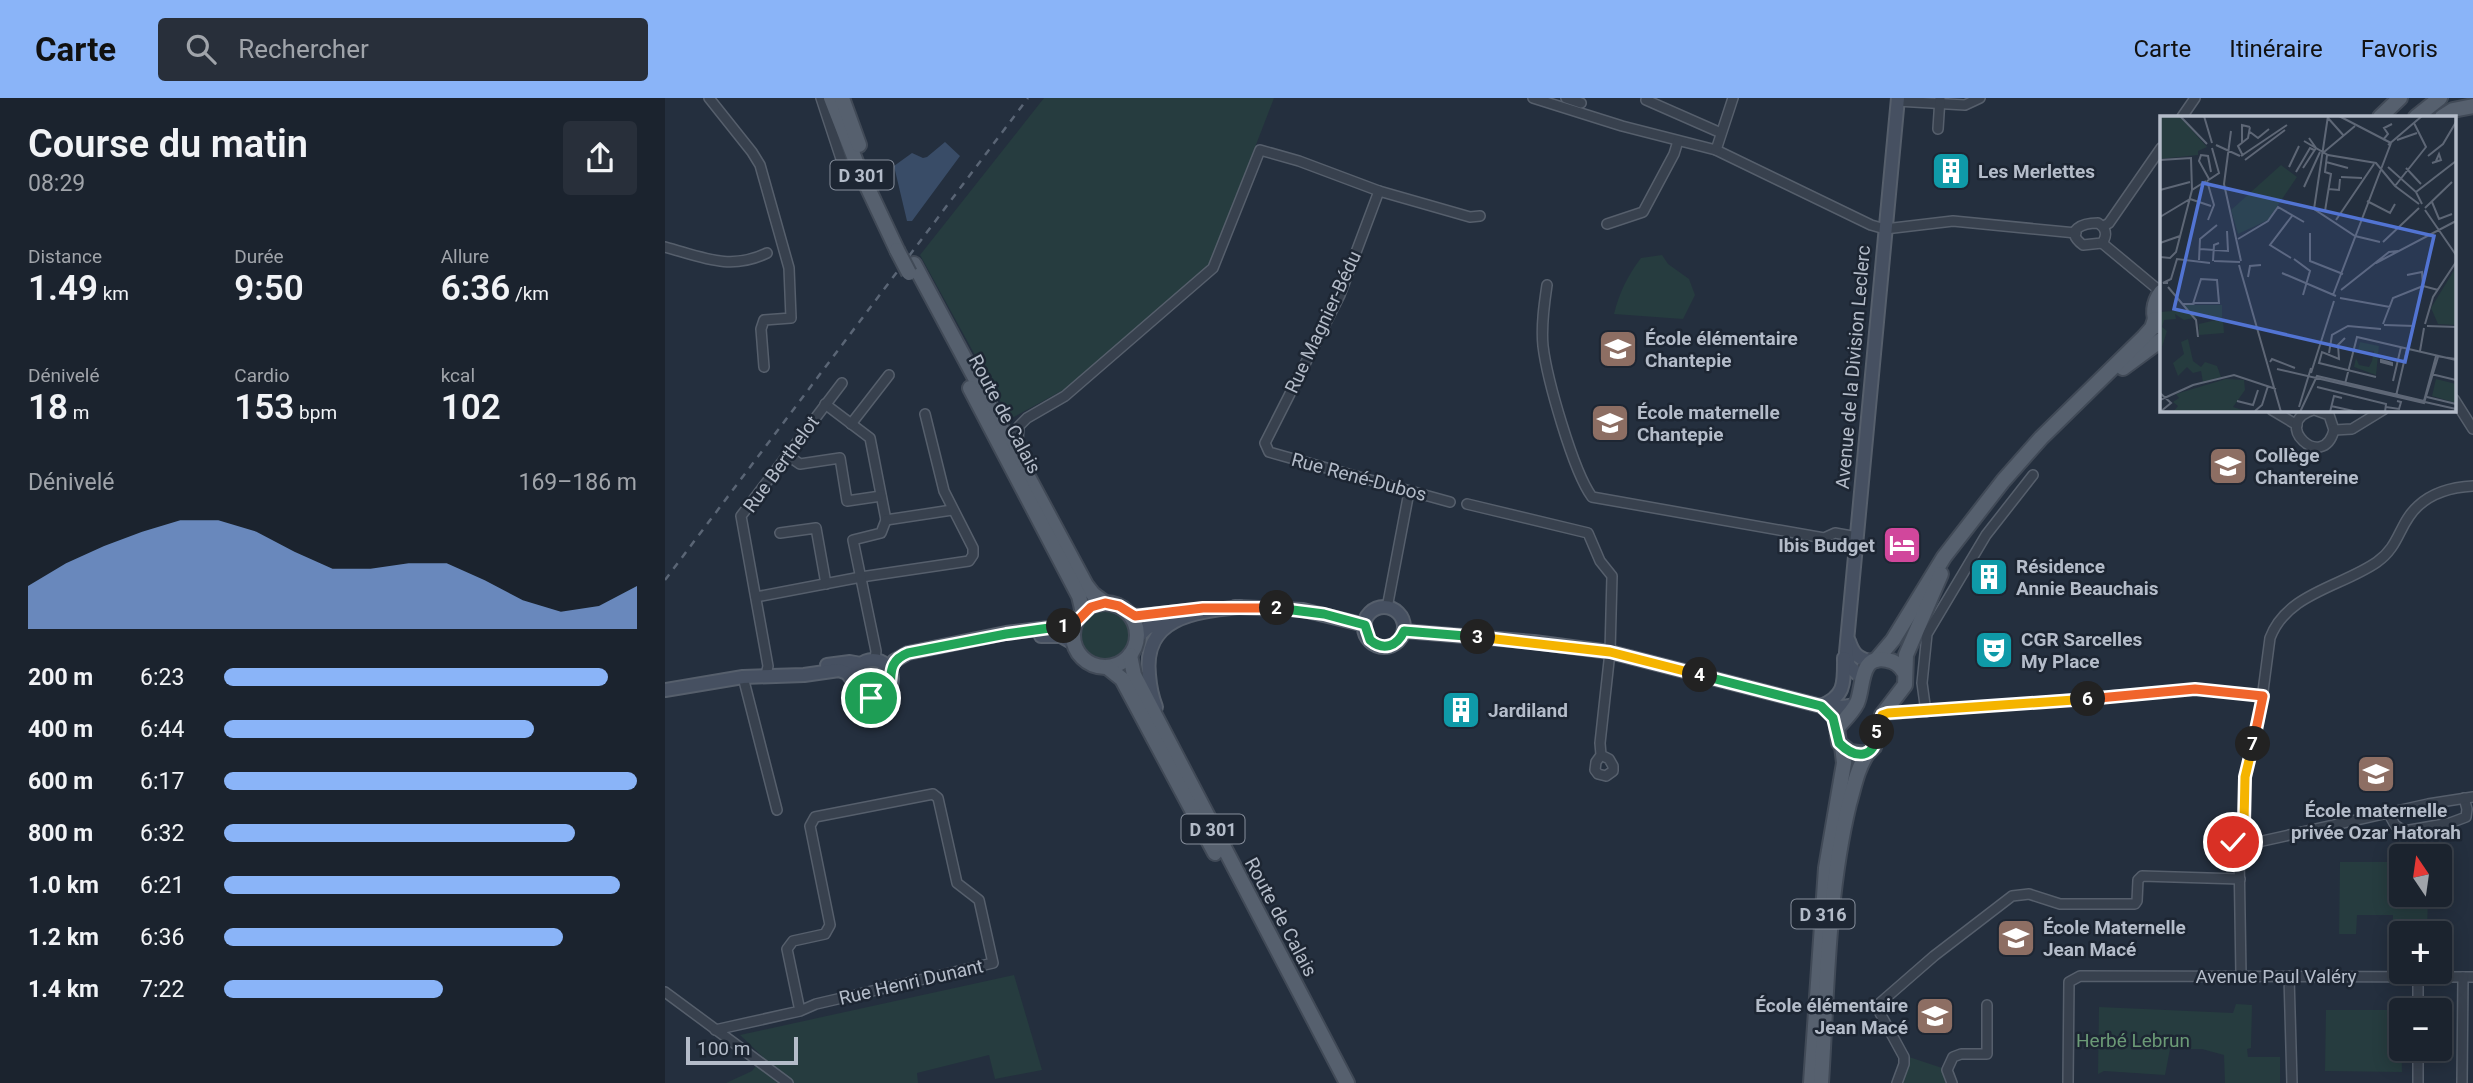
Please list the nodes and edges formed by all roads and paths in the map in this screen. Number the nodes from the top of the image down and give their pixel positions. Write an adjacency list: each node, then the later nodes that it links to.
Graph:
1 (709, 98): 45 (street)
2 (821, 98): 28 (street)
3 (831, 98): 36 (main road, D 301)
4 (842, 98): 36 (main road, D 301)
5 (1566, 98): 16 (street)
6 (1733, 98): 24 (street)
7 (1980, 98): 15 (street)
8 (2195, 98): 18 (street)
9 (2400, 98): 19 (main road)
10 (2432, 98): 20 (main road)
11 (2439, 98): 21 (main road)
12 (1533, 99): 25 (street)
13 (1646, 100): 24 (street)
14 (1898, 100): 15 (street); 33 (main road, Avenue de la Division Leclerc)
15 (1940, 102): 23 (street)
16 (1581, 103)
17 (2473, 106): 22 (main road)
18 (2183, 116)
19 (2380, 116)
20 (2411, 116)
21 (2417, 116)
22 (2444, 116)
23 (1938, 129)
24 (1721, 133): 26 (street)
25 (1678, 141): 26 (street); 31 (street)
26 (1716, 150): 33 (street)
27 (2160, 150): 32 (street)
28 (842, 162)
29 (1379, 191): 30 (street); 60 (street, Rue Magnier-Bédu); 67 (street)
30 (1480, 216)
31 (1607, 224)
32 (2103, 226): 34 (street); 35 (street)
33 (1885, 229): 34 (street); 72 (main road, Avenue de la Division Leclerc)
34 (2076, 233): 35 (street)
35 (2102, 243): 41 (street)
36 (900, 246): 39 (main road, D 301, bridge)
37 (665, 247): 38 (street)
38 (767, 253)
39 (911, 268): 67 (main road, Route de Calais / D 301); 82 (main road, Route de Calais / D 301)
40 (1547, 285): 72 (street)
41 (2160, 291)
42 (2160, 294): 43 (main road)
43 (2158, 325): 48 (main road)
44 (2160, 341): 48 (main road)
45 (764, 367)
46 (889, 375): 56 (street)
47 (842, 383): 50 (street, Rue Berthelot)
48 (2087, 393): 73 (main road)
49 (2455, 401): 58 (street)
50 (825, 404): 56 (street); 61 (street, Rue Berthelot)
51 (2275, 411): 57 (street)
52 (2312, 411): 57 (street)
53 (2317, 411): 59 (street)
54 (2381, 411): 59 (street)
55 (925, 414): 69 (street)
56 (851, 424): 65 (street)
57 (2297, 425): 59 (street)
58 (2473, 429)
59 (2334, 430)
60 (1269, 452): 64 (street, Rue René-Dubos)
61 (787, 455): 65 (street); 76 (street, Rue Berthelot)
62 (2033, 475): 106 (street)
63 (2473, 486): 103 (street)
64 (1409, 492): 66 (street, Rue René-Dubos); 79 (street)
65 (881, 496): 70 (street)
66 (1450, 502)
67 (1042, 503): 77 (main road, Route de Calais / D 301)
68 (1467, 504): 89 (street)
69 (953, 510): 70 (street); 74 (street)
70 (886, 520): 74 (street)
71 (780, 533): 75 (street)
72 (1857, 537): 88 (main road, Avenue de la Division Leclerc)
73 (1955, 544): 91 (main road); 96 (main road)
74 (861, 577): 75 (street); 92 (street)
75 (826, 584): 76 (street)
76 (756, 597): 97 (street, Rue Berthelot)
77 (1105, 603): 81 (main road); 82 (main road)
78 (1240, 607): 80 (main road); 83 (main road); 112 (main road)
79 (1387, 608): 83 (main road); 84 (main road)
80 (1186, 611): 81 (main road); 85 (main road)
81 (1130, 615): 85 (main road)
82 (1080, 617): 86 (main road); 87 (main road)
83 (1365, 625): 84 (main road)
84 (1404, 631): 89 (main road)
85 (1137, 638): 90 (main road)
86 (1075, 643): 87 (main road); 94 (main road)
87 (953, 644): 92 (main road); 95 (main road)
88 (1847, 646): 91 (main road); 99 (main road); 105 (main road, Avenue de la Division Leclerc)
89 (1610, 652): 105 (main road); 111 (street)
90 (1130, 655): 94 (main road); 112 (main road, Route de Calais / D 301)
91 (1874, 660): 96 (main road); 99 (main road)
92 (877, 661): 93 (main road); 95 (main road)
93 (862, 664): 97 (main road); 100 (main road)
94 (1107, 667): 129 (main road, Route de Calais / D 301)
95 (890, 670): 100 (main road)
96 (1904, 672): 102 (main road)
97 (766, 675): 98 (main road); 100 (main road)
98 (743, 677): 101 (main road); 114 (street)
99 (1863, 679): 104 (main road)
100 (854, 682)
101 (665, 690)
102 (1898, 693): 106 (street); 107 (main road)
103 (2263, 696): 106 (street); 116 (street)
104 (1856, 705): 105 (main road); 108 (main road)
105 (1821, 706): 108 (main road)
106 (1923, 712): 107 (street)
107 (1882, 715): 110 (main road)
108 (1836, 730): 109 (main road)
109 (1842, 746): 110 (main road); 131 (main road, D 316)
110 (1867, 754): 132 (main road, D 316)
111 (1601, 755)
112 (1185, 775): 130 (main road, Route de Calais / D 301)
113 (2468, 797): 115 (street); 115 (street)
114 (777, 810)
115 (2389, 814): 116 (street)
116 (2245, 841): 117 (street); 117 (street)
117 (2239, 855): 118 (street)
118 (2240, 879): 119 (street); 133 (street)
119 (2241, 975): 120 (street, Avenue Paul Valéry); 135 (street, Avenue Paul Valéry)
120 (2289, 976): 121 (street, Avenue Paul Valéry); 136 (street)
121 (2389, 977)
122 (2468, 977): 138 (street)
123 (665, 992): 126 (street)
124 (1987, 1005): 134 (street)
125 (800, 1011): 125 (street, Rue Henri Dunant); 126 (street, Rue Henri Dunant)
126 (715, 1030): 128 (street)
127 (2418, 1061): 137 (street)
128 (788, 1083)
129 (1336, 1083)
130 (1346, 1083)
131 (1811, 1083)
132 (1821, 1083)
133 (1897, 1083)
134 (1952, 1083)
135 (2068, 1083)
136 (2292, 1083)
137 (2418, 1083)
138 (2462, 1083)

